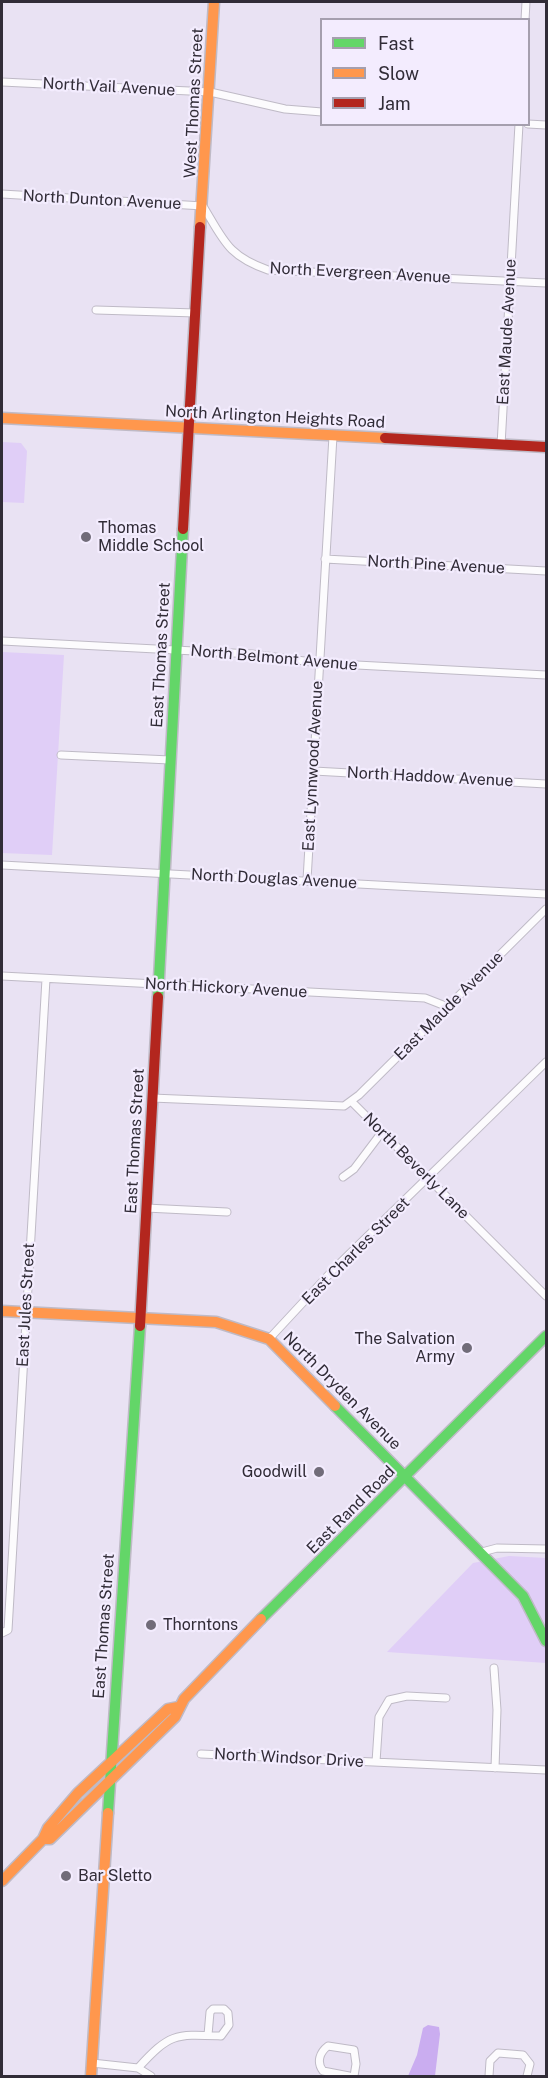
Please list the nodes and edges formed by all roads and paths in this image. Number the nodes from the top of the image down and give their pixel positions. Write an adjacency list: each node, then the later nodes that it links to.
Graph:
1 (214, 2): 5 (street, West Thomas Street)
2 (526, 2): 3 (street)
3 (525, 18)
4 (2, 82): 5 (street, North Vail Avenue)
5 (210, 92): 6 (street, North Vail Avenue); 11 (street, West Thomas Street)
6 (320, 112)
7 (530, 124): 8 (street)
8 (546, 125)
9 (519, 126): 12 (street, East Maude Avenue)
10 (2, 195): 11 (street, North Dunton Avenue)
11 (203, 206): 12 (street, North Evergreen Avenue); 15 (street, East Thomas Street)
12 (509, 281): 13 (street, North Evergreen Avenue); 19 (street, East Maude Avenue)
13 (546, 283)
14 (96, 310): 15 (street)
15 (196, 313): 17 (street, East Thomas Street)
16 (2, 418): 17 (street, North Arlington Heights Road)
17 (188, 427): 18 (street, North Arlington Heights Road); 24 (street, East Thomas Street)
18 (333, 436): 19 (street, North Arlington Heights Road); 21 (street, East Lynnwood Avenue)
19 (501, 445): 20 (street, North Arlington Heights Road)
20 (546, 447)
21 (325, 559): 22 (street, North Pine Avenue); 25 (street, East Lynnwood Avenue)
22 (546, 571)
23 (2, 641): 24 (street, North Belmont Avenue)
24 (176, 650): 25 (street, North Belmont Avenue); 28 (street, East Thomas Street)
25 (319, 663): 26 (street, North Belmont Avenue); 29 (street, East Lynnwood Avenue)
26 (546, 675)
27 (61, 755): 28 (street)
28 (170, 760): 32 (street, East Thomas Street)
29 (314, 771): 30 (street, North Haddow Avenue); 33 (street, East Lynnwood Avenue)
30 (546, 784)
31 (2, 865): 32 (street, North Douglas Avenue)
32 (164, 874): 33 (street, North Douglas Avenue); 38 (street, East Thomas Street)
33 (307, 880): 34 (street, North Douglas Avenue)
34 (546, 894)
35 (546, 909): 39 (street, East Maude Avenue)
36 (2, 976): 37 (street, North Hickory Avenue)
37 (46, 979): 38 (street, North Hickory Avenue); 50 (street, East Jules Street)
38 (158, 985): 39 (street, North Hickory Avenue); 41 (street, East Thomas Street)
39 (448, 1008): 42 (street, East Maude Avenue)
40 (546, 1062): 45 (street, East Charles Street)
41 (152, 1098): 42 (street, North Beverly Lane); 46 (street, East Thomas Street)
42 (352, 1102): 43 (street, North Beverly Lane)
43 (382, 1132): 44 (street); 45 (street, North Beverly Lane)
44 (343, 1177)
45 (428, 1179): 48 (street, North Beverly Lane); 53 (street, East Charles Street)
46 (146, 1208): 47 (street); 51 (street, East Thomas Street)
47 (227, 1212)
48 (546, 1296)
49 (2, 1311): 50 (street, North Dryden Avenue)
50 (26, 1313): 51 (street, North Dryden Avenue); 57 (street, East Jules Street)
51 (141, 1318): 53 (street, North Dryden Avenue); 64 (street, East Thomas Street)
52 (546, 1336): 54 (street, East Rand Road)
53 (270, 1339): 54 (street, North Dryden Avenue)
54 (406, 1477): 56 (street, North Dryden Avenue); 61 (street, East Rand Road)
55 (546, 1549): 56 (street)
56 (482, 1552): 58 (street, North Dryden Avenue)
57 (5, 1632)
58 (546, 1641)
59 (494, 1668): 65 (street)
60 (446, 1698): 63 (street, North Windsor Drive)
61 (178, 1707): 64 (street, East Rand Road); 67 (street, East Rand Road)
62 (201, 1754): 63 (street, North Windsor Drive)
63 (376, 1762): 65 (street, North Windsor Drive)
64 (111, 1763): 67 (street, East Thomas Street); 68 (street, East Rand Road)
65 (495, 1768): 66 (street, North Windsor Drive)
66 (546, 1770)
67 (110, 1781): 68 (street, East Rand Road); 71 (street, East Thomas Street)
68 (43, 1839): 69 (street, East Rand Road)
69 (2, 1881)
70 (208, 2035): 72 (street)
71 (92, 2063): 72 (street); 73 (street, East Thomas Street)
72 (138, 2068): 74 (street)
73 (91, 2076)
74 (151, 2076)
75 (352, 2076): 75 (street)
76 (489, 2076): 77 (street)
77 (527, 2076)

